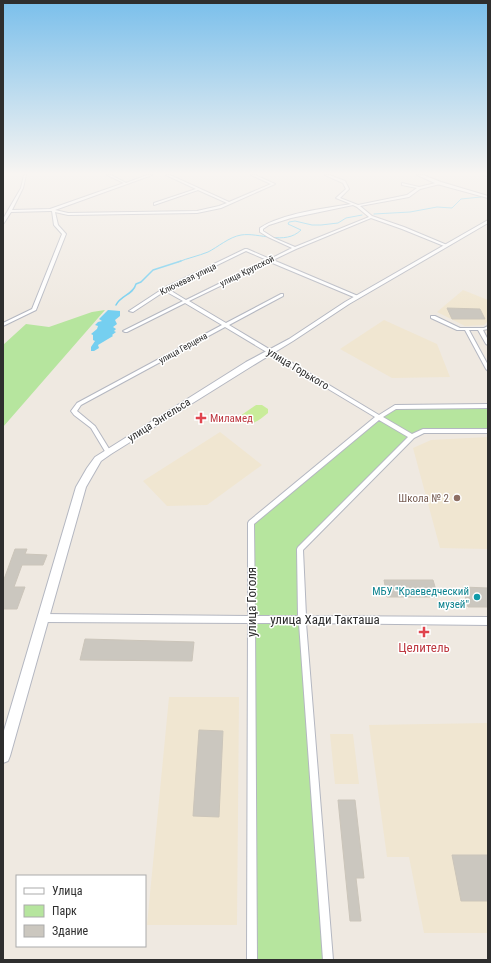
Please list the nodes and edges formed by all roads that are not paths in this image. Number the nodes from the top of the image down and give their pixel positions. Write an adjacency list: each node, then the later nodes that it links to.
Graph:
1 (55, 220): 15 (street)
2 (283, 220): 7 (street)
3 (364, 220): 7 (street, улица Крупской)
4 (380, 220): 6 (street)
5 (488, 221): 6 (street, улица Энгельса)
6 (445, 245): 11 (street, улица Энгельса)
7 (295, 248): 8 (street, улица Крупской)
8 (270, 260): 9 (street, Ключевая улица); 11 (street); 12 (street, улица Крупской)
9 (165, 289): 12 (street, улица Горького); 13 (street, Ключевая улица)
10 (282, 295): 16 (street, улица Герцена)
11 (357, 297): 22 (street, улица Энгельса)
12 (185, 301): 16 (street, улица Горького); 20 (street, улица Крупской)
13 (131, 310)
14 (433, 317): 18 (street)
15 (3, 325)
16 (226, 325): 22 (street, улица Горького); 28 (street, улица Герцена)
17 (488, 327): 19 (street)
18 (466, 329): 19 (street); 23 (street)
19 (480, 329): 21 (street)
20 (125, 331)
21 (488, 344)
22 (270, 352): 25 (street, улица Горького); 28 (street, улица Энгельса)
23 (488, 369)
24 (488, 406): 25 (street, улица Гоголя)
25 (379, 417): 27 (street, улица Горького); 30 (street, улица Гоголя)
26 (488, 431): 27 (street)
27 (412, 437): 31 (street)
28 (108, 452): 29 (street, улица Энгельса)
29 (43, 618): 30 (street, улица Хади Такташа); 33 (street, улица Энгельса)
30 (251, 619): 31 (street, улица Хади Такташа); 34 (street, улица Гоголя)
31 (302, 620): 32 (street, улица Хади Такташа); 35 (street)
32 (488, 621)
33 (3, 756)
34 (252, 960)
35 (328, 960)

